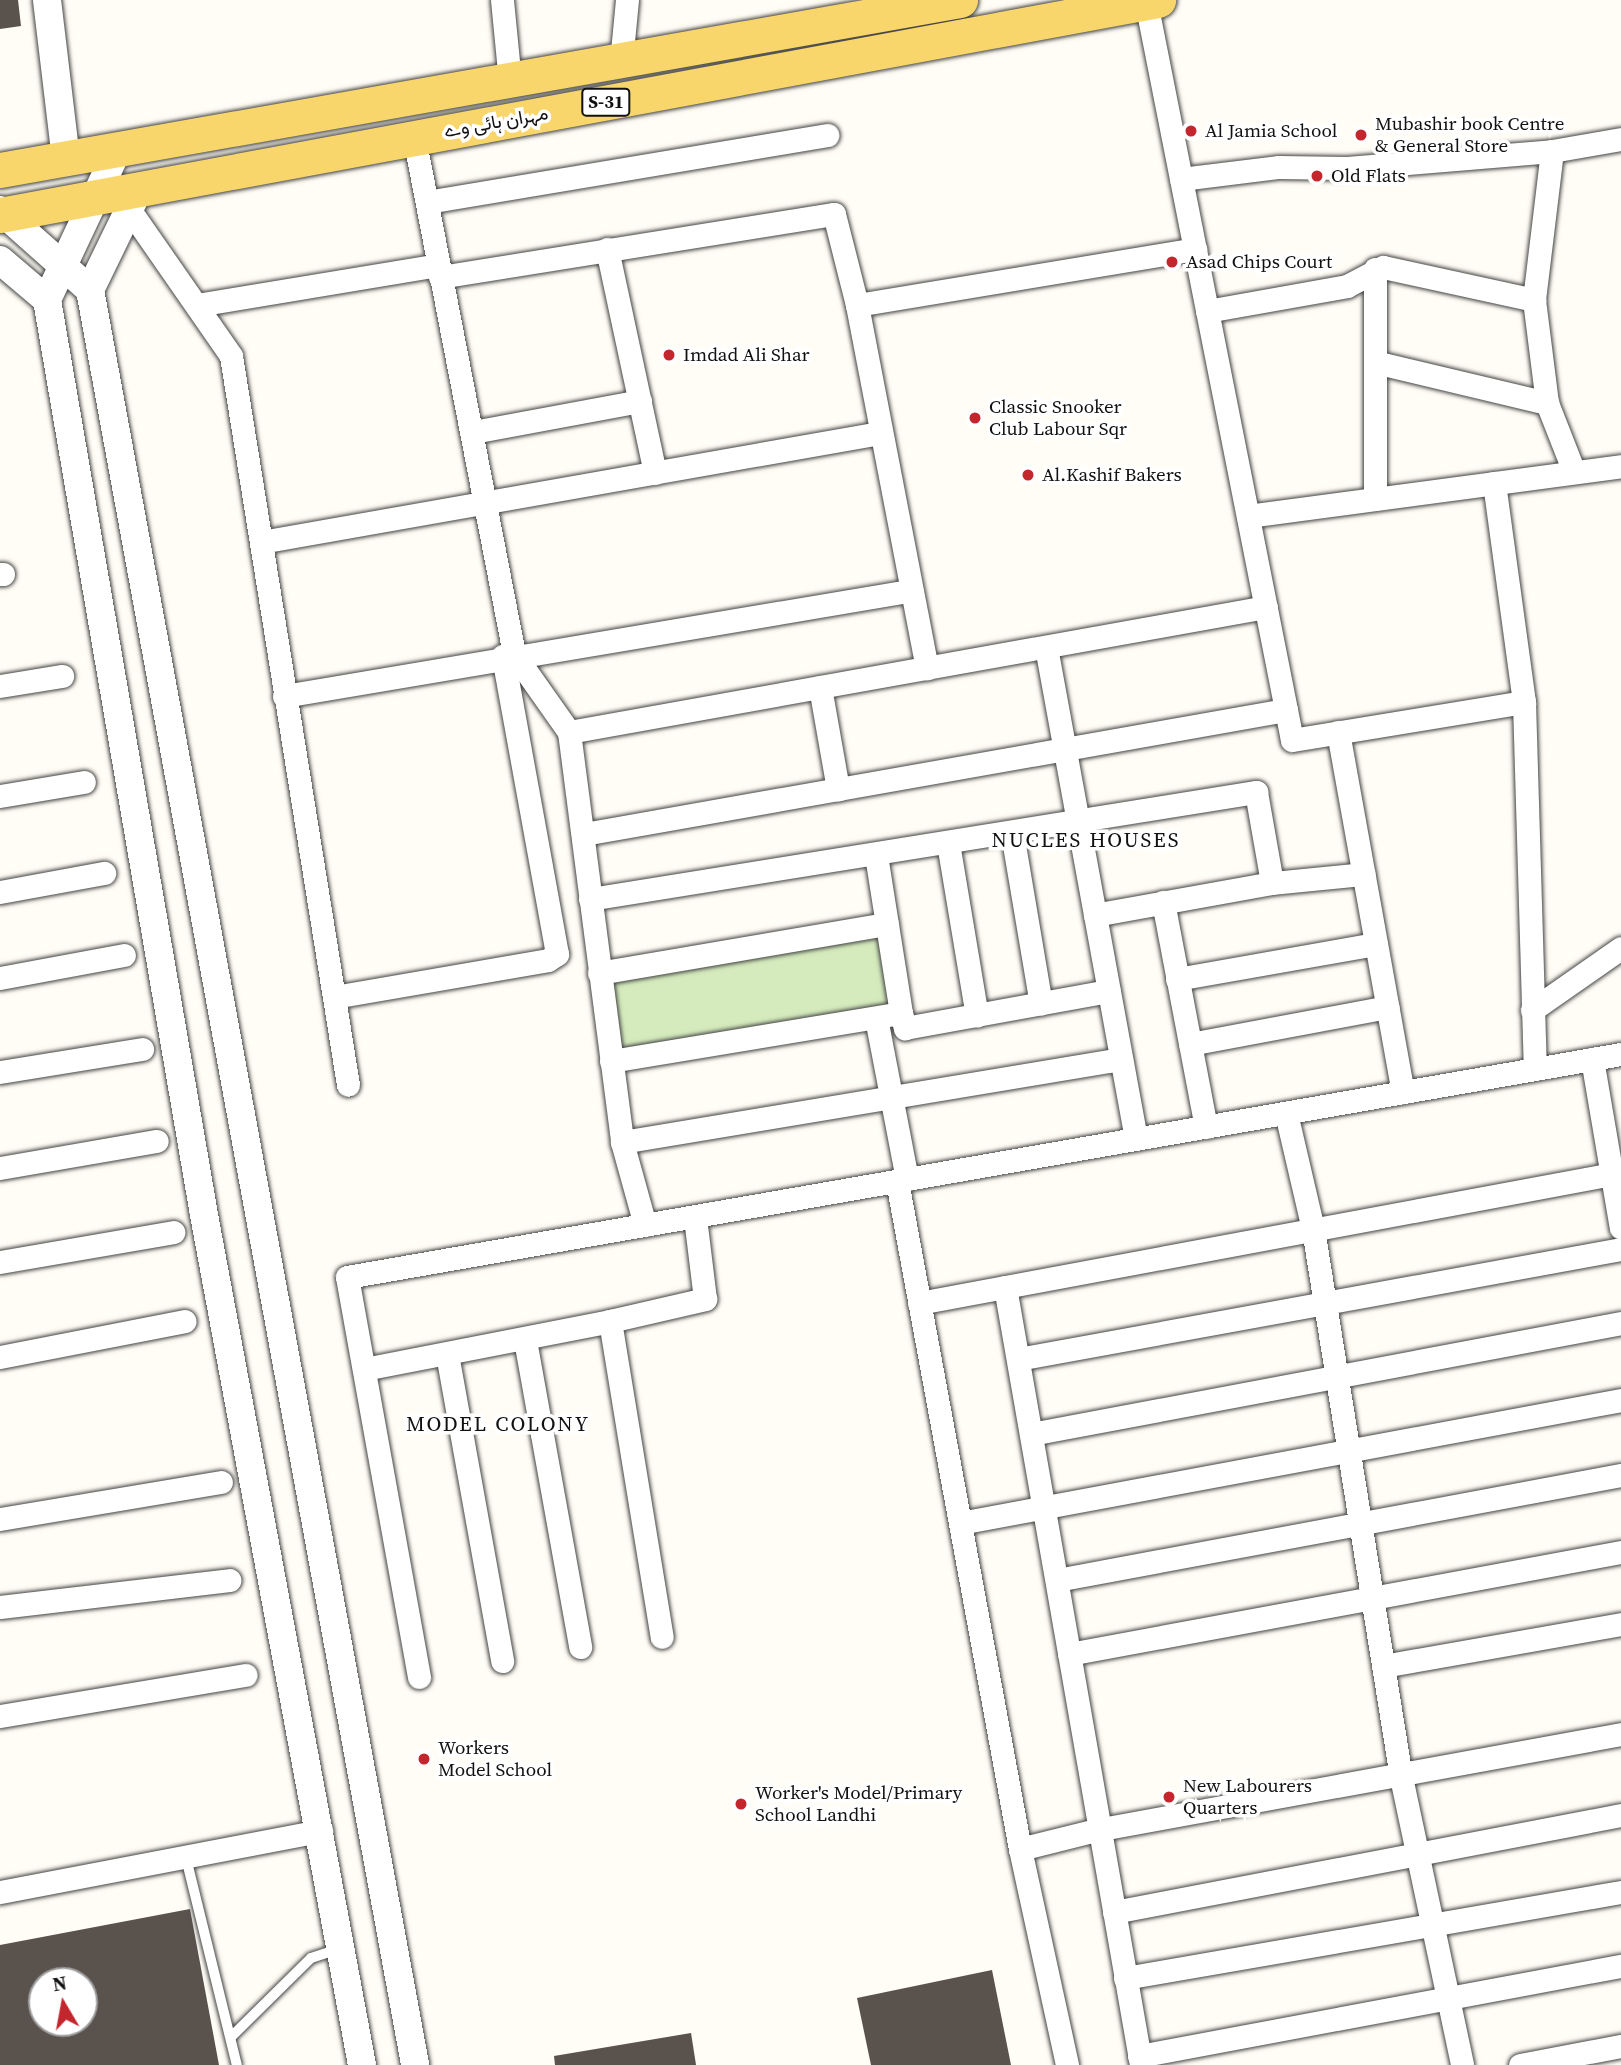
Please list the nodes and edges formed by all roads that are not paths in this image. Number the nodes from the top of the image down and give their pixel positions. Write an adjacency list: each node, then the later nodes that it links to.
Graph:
1 (47, 0): 14 (street)
2 (502, 0): 8 (street)
3 (627, 0): 7 (street)
4 (960, 0): 6 (main road, مہران ہائی وے / S-31)
5 (1152, 1): 10 (main road, مہران ہائی وے / S-31); 16 (street)
6 (923, 3): 7 (main road, مہران ہائی وے / S-31)
7 (621, 62): 8 (main road, مہران ہائی وے / S-31)
8 (510, 82): 12 (main road, مہران ہائی وے / S-31)
9 (827, 135): 19 (street)
10 (414, 137): 18 (main road, مہران ہائی وے / S-31); 19 (street)
11 (1621, 139): 13 (street)
12 (117, 151): 14 (main road, مہران ہائی وے / S-31); 17 (street)
13 (1552, 151): 16 (street); 29 (street)
14 (66, 160): 15 (main road, مہران ہائی وے / S-31)
15 (0, 170)
16 (1181, 178): 22 (street)
17 (95, 197): 18 (main road, مہران ہائی وے / S-31); 20 (main road, مہران ہائی وے / S-31); 24 (street)
18 (134, 199): 27 (street); 30 (street)
19 (427, 202): 26 (street)
20 (2, 213): 24 (street)
21 (607, 249): 26 (street); 31 (street); 34 (street)
22 (1195, 249): 31 (street); 32 (street)
23 (0, 260): 28 (street)
24 (62, 266): 27 (street); 28 (street)
25 (1375, 269): 29 (street); 32 (street); 33 (street)
26 (439, 271): 30 (street); 36 (street)
27 (90, 290): 172 (street)
28 (47, 300): 155 (street)
29 (1534, 300): 35 (street)
30 (197, 305): 45 (street)
31 (858, 305): 37 (street)
32 (1207, 311): 44 (street)
33 (1379, 363): 35 (street); 42 (street)
34 (640, 401): 36 (street); 39 (street)
35 (1547, 403): 40 (street)
36 (473, 432): 43 (street)
37 (880, 433): 39 (street); 46 (street)
38 (1621, 466): 40 (street)
39 (655, 472): 43 (street)
40 (1574, 472): 41 (street)
41 (1494, 483): 42 (street); 55 (street)
42 (1375, 499): 44 (street)
43 (485, 502): 45 (street); 49 (street)
44 (1248, 516): 47 (street)
45 (261, 542): 54 (street)
46 (908, 592): 49 (street); 50 (street)
47 (1266, 607): 48 (street); 56 (street)
48 (1046, 647): 50 (street); 59 (street)
49 (509, 655): 54 (street); 57 (street); 83 (street)
50 (927, 668): 53 (street)
51 (62, 676): 52 (street)
52 (0, 687)
53 (820, 687): 57 (street); 61 (street)
54 (284, 696): 83 (street)
55 (1524, 702): 58 (street); 86 (street)
56 (1286, 710): 58 (street); 59 (street)
57 (569, 732): 65 (street)
58 (1338, 732): 69 (street)
59 (1063, 748): 61 (street); 63 (street)
60 (84, 782): 62 (street)
61 (838, 789): 65 (street)
62 (0, 796)
63 (1078, 819): 64 (street); 70 (street); 74 (street)
64 (1012, 833): 66 (street); 84 (street)
65 (584, 834): 72 (street)
66 (948, 843): 67 (street); 88 (street)
67 (876, 855): 72 (street); 75 (street)
68 (104, 873): 71 (street)
69 (1364, 874): 70 (street); 76 (street)
70 (1272, 883): 73 (street)
71 (0, 892)
72 (590, 899): 79 (street)
73 (1163, 902): 74 (street); 81 (street)
74 (1095, 915): 82 (street)
75 (887, 924): 79 (street); 87 (street)
76 (1376, 944): 81 (street); 85 (street)
77 (1621, 948): 86 (street)
78 (124, 955): 80 (street)
79 (599, 973): 95 (street)
80 (0, 978)
81 (1177, 979): 90 (street)
82 (1109, 990): 84 (street); 93 (street)
83 (334, 997): 98 (street)
84 (1041, 1004): 88 (street)
85 (1388, 1007): 90 (street); 99 (street)
86 (1532, 1010): 96 (street)
87 (901, 1013): 88 (street); 89 (street)
88 (978, 1016)
89 (876, 1018): 95 (street); 100 (street)
90 (1190, 1044): 102 (street)
91 (142, 1049): 97 (street)
92 (1621, 1054): 94 (street)
93 (1121, 1059): 100 (street); 103 (street)
94 (1592, 1059): 96 (street); 107 (street)
95 (611, 1061): 105 (street)
96 (1535, 1069): 99 (street)
97 (0, 1072)
98 (348, 1085)
99 (1403, 1093): 101 (street)
100 (891, 1098): 105 (street); 108 (street)
101 (1286, 1113): 102 (street); 111 (street)
102 (1206, 1127): 103 (street)
103 (1136, 1139): 108 (street)
104 (157, 1141): 106 (street)
105 (622, 1142): 110 (street)
106 (0, 1168)
107 (1612, 1174): 111 (street); 112 (street)
108 (902, 1180): 109 (street); 118 (street)
109 (695, 1217): 110 (street); 120 (street)
110 (645, 1225): 126 (street)
111 (1312, 1228): 116 (street); 117 (street)
112 (1621, 1228)
113 (173, 1232): 115 (street)
114 (1621, 1249): 117 (street)
115 (0, 1262)
116 (1005, 1286): 118 (street); 125 (street)
117 (1322, 1302): 125 (street); 127 (street)
118 (919, 1303): 136 (street)
119 (185, 1321): 124 (street)
120 (610, 1321): 122 (street); 143 (street)
121 (1621, 1323): 127 (street)
122 (524, 1340): 123 (street); 144 (street)
123 (447, 1354): 126 (street); 146 (street)
124 (0, 1357)
125 (1018, 1359): 129 (street)
126 (364, 1369): 149 (street)
127 (1337, 1377): 129 (street); 130 (street)
128 (1621, 1400): 130 (street)
129 (1031, 1434): 133 (street)
130 (1348, 1451): 133 (street); 135 (street)
131 (1621, 1475): 135 (street)
132 (220, 1482): 134 (street)
133 (1042, 1506): 136 (street); 139 (street)
134 (0, 1519)
135 (1359, 1522): 139 (street); 140 (street)
136 (960, 1523): 156 (street)
137 (1621, 1552): 140 (street)
138 (229, 1580): 141 (street)
139 (1056, 1580): 145 (street)
140 (1371, 1598): 145 (street); 147 (street)
141 (0, 1607)
142 (1621, 1624): 147 (street)
143 (662, 1637)
144 (580, 1647)
145 (1069, 1654): 154 (street)
146 (502, 1661)
147 (1383, 1666): 152 (street)
148 (246, 1675): 150 (street)
149 (419, 1677)
150 (0, 1716)
151 (1621, 1734): 152 (street)
152 (1401, 1777): 154 (street); 157 (street)
153 (1621, 1815): 157 (street)
154 (1096, 1830): 156 (street); 161 (street)
155 (321, 1831): 158 (street); 163 (street)
156 (1020, 1849): 173 (street)
157 (1416, 1854): 161 (street); 162 (street)
158 (186, 1858): 159 (street); 167 (lane)
159 (0, 1892)
160 (1621, 1892): 162 (street)
161 (1114, 1912): 165 (street)
162 (1433, 1925): 165 (street); 166 (street)
163 (342, 1948): 167 (lane); 171 (street)
164 (1621, 1966): 166 (street)
165 (1125, 1978): 169 (street)
166 (1450, 1997): 169 (street); 174 (street)
167 (232, 2036): 170 (lane)
168 (1621, 2046): 175 (street)
169 (1140, 2060)
170 (237, 2065)
171 (362, 2065)
172 (415, 2065)
173 (1067, 2065)
174 (1462, 2065)
175 (1520, 2065)

